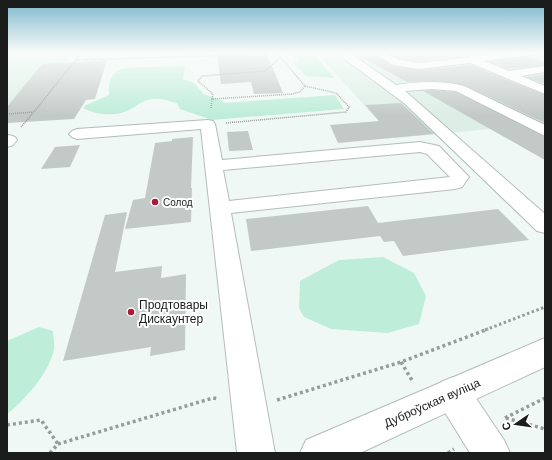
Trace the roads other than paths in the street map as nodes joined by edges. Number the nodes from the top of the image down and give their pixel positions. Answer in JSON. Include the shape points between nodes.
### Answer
{"nodes":[{"id":1,"x":372,"y":73,"type":"edge"},
{"id":2,"x":503,"y":73,"type":"edge"},
{"id":3,"x":517,"y":73,"type":"edge"},
{"id":4,"x":507,"y":75,"type":"junction"},
{"id":5,"x":394,"y":89,"type":"junction"},
{"id":6,"x":545,"y":90,"type":"edge"},
{"id":7,"x":545,"y":131,"type":"edge"},
{"id":8,"x":77,"y":134,"type":"dead end"},
{"id":9,"x":214,"y":166,"type":"junction"},
{"id":10,"x":220,"y":208,"type":"junction"},
{"id":11,"x":545,"y":226,"type":"edge"},
{"id":12,"x":545,"y":352,"type":"edge"},
{"id":13,"x":453,"y":394,"type":"junction"},
{"id":14,"x":492,"y":434,"type":"edge"},
{"id":15,"x":256,"y":453,"type":"edge"},
{"id":16,"x":319,"y":453,"type":"edge"}],
"edges":[{"from":1,"to":5,"type":"main road"},
{"from":2,"to":4,"type":"main road"},
{"from":3,"to":4,"type":"main road"},
{"from":4,"to":6,"type":"main road"},
{"from":5,"to":7,"type":"main road","via":[[430,85],[456,87]]},
{"from":5,"to":11,"type":"main road"},
{"from":8,"to":9,"type":"main road","via":[[208,124]]},
{"from":9,"to":10,"type":"main road"},
{"from":9,"to":10,"type":"main road","via":[[420,147],[433,150],[460,177],[455,183]]},
{"from":10,"to":15,"type":"main road"},
{"from":12,"to":13,"type":"main road","name":"Дуброўская вуліца"},
{"from":13,"to":14,"type":"main road"},
{"from":13,"to":16,"type":"main road","name":"Дуброўская вуліца"}]}
